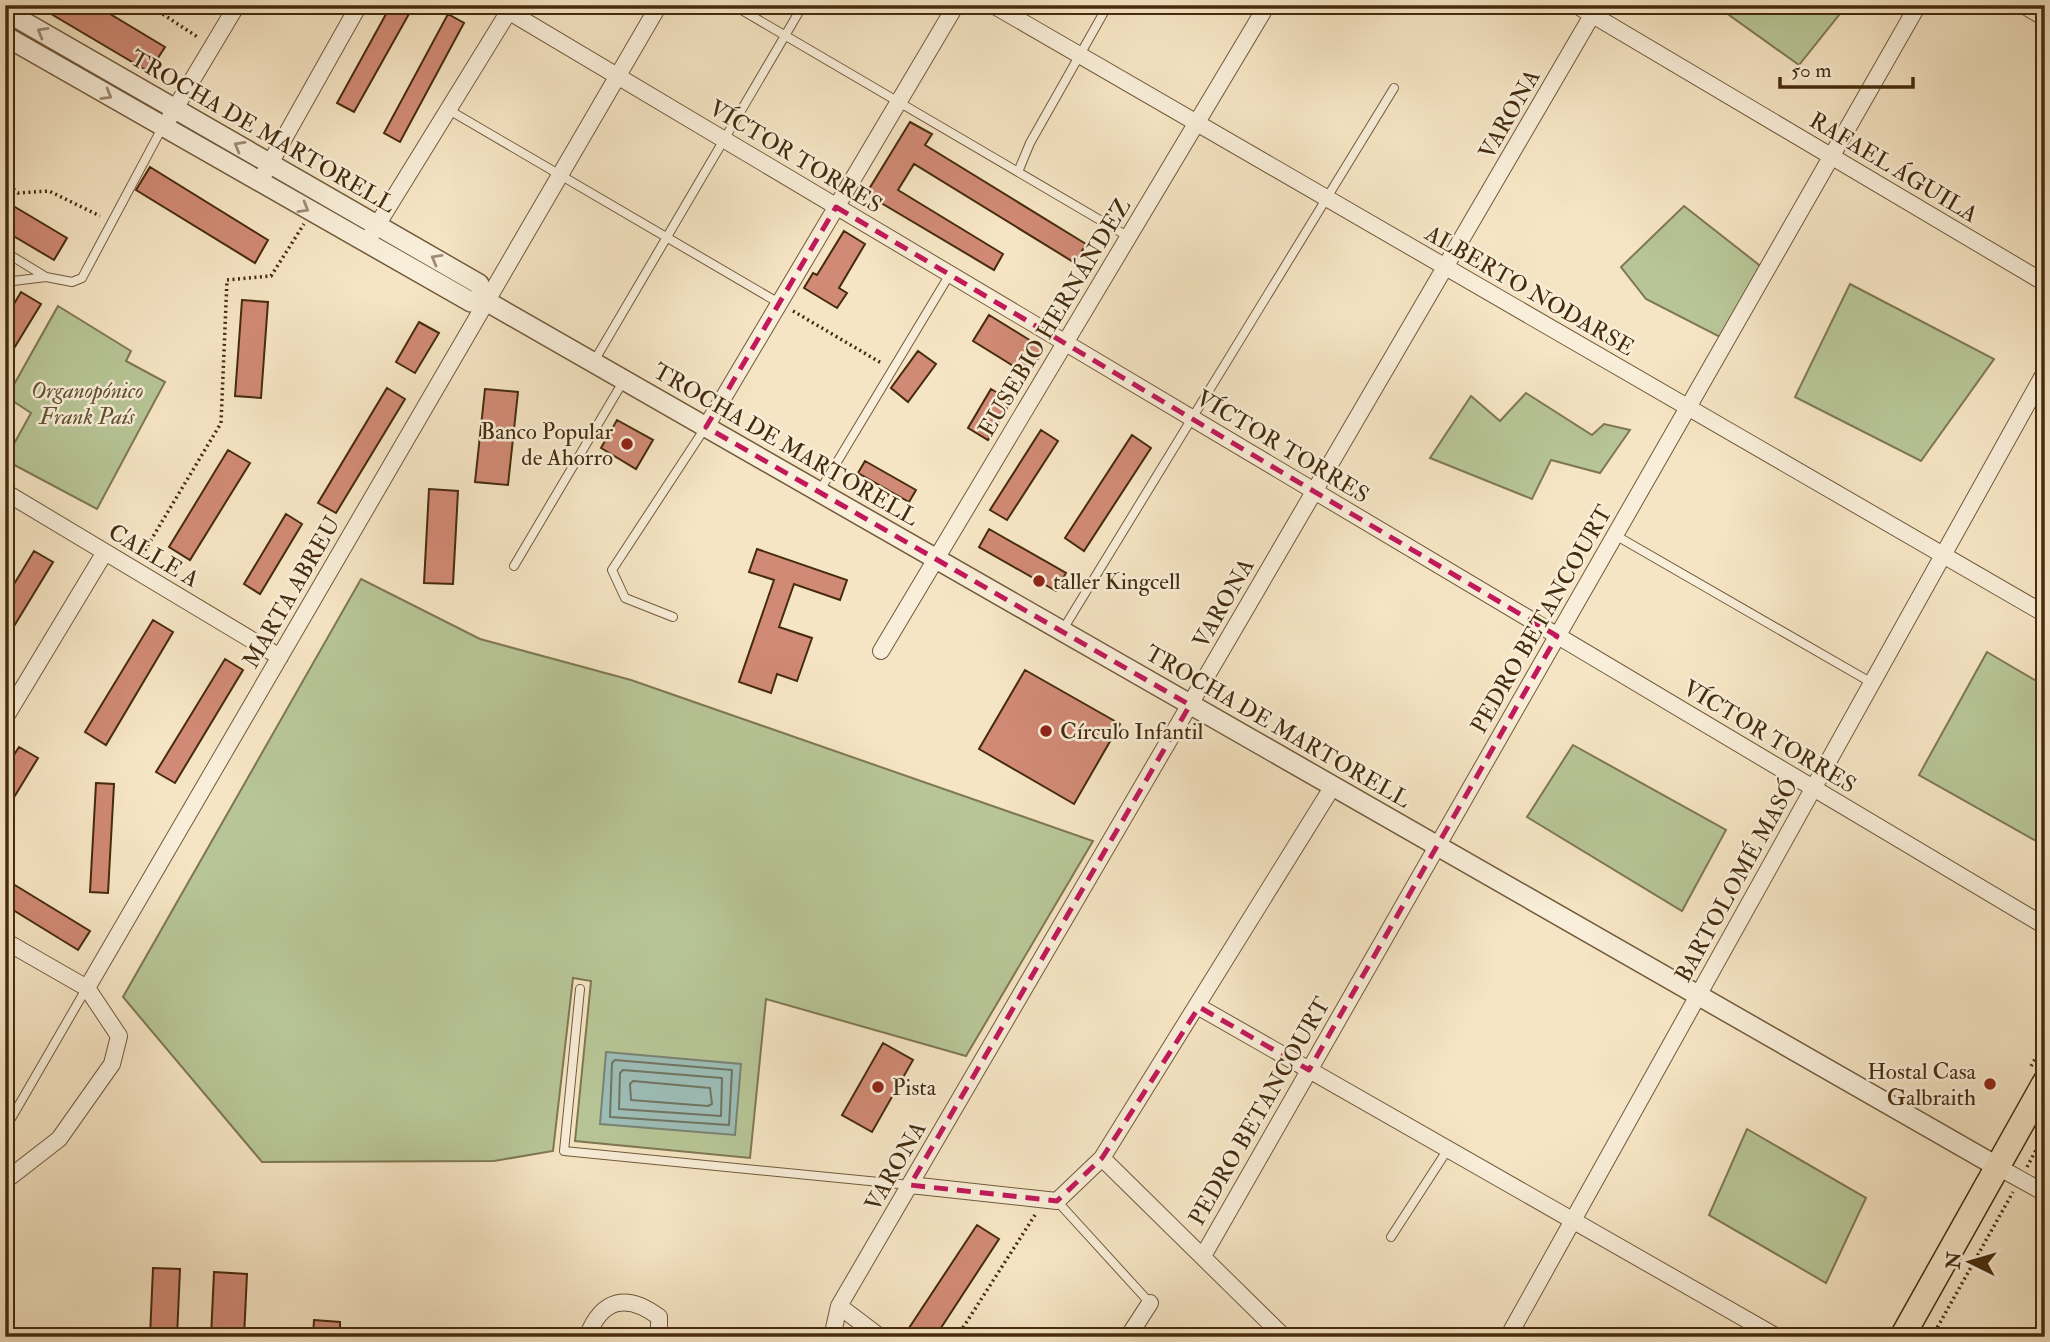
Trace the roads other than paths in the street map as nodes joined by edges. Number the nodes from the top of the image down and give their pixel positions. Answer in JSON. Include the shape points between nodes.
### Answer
{"nodes":[{"id":1,"x":237,"y":5,"type":"edge"},
{"id":2,"x":359,"y":5,"type":"edge"},
{"id":3,"x":659,"y":5,"type":"edge"},
{"id":4,"x":733,"y":5,"type":"edge"},
{"id":5,"x":803,"y":5,"type":"edge"},
{"id":6,"x":956,"y":5,"type":"edge"},
{"id":7,"x":993,"y":5,"type":"edge"},
{"id":8,"x":1108,"y":5,"type":"edge"},
{"id":9,"x":1267,"y":5,"type":"edge"},
{"id":10,"x":1576,"y":5,"type":"edge"},
{"id":11,"x":1918,"y":5,"type":"edge"},
{"id":12,"x":2023,"y":5,"type":"edge"},
{"id":13,"x":504,"y":8,"type":"edge"},
{"id":14,"x":5,"y":10,"type":"edge"},
{"id":15,"x":1596,"y":10,"type":"edge"},
{"id":16,"x":2045,"y":18,"type":"edge"},
{"id":17,"x":5,"y":36,"type":"edge"},
{"id":18,"x":785,"y":36,"type":"junction"},
{"id":19,"x":1079,"y":55,"type":"junction"},
{"id":20,"x":617,"y":76,"type":"junction"},
{"id":21,"x":1394,"y":88,"type":"dead end"},
{"id":22,"x":898,"y":102,"type":"junction"},
{"id":23,"x":176,"y":109,"type":"junction"},
{"id":24,"x":449,"y":110,"type":"junction"},
{"id":25,"x":1196,"y":123,"type":"junction"},
{"id":26,"x":162,"y":128,"type":"junction"},
{"id":27,"x":723,"y":139,"type":"junction"},
{"id":28,"x":1831,"y":157,"type":"junction"},
{"id":29,"x":270,"y":163,"type":"junction"},
{"id":30,"x":1018,"y":172,"type":"junction"},
{"id":31,"x":560,"y":176,"type":"junction"},
{"id":32,"x":260,"y":183,"type":"junction"},
{"id":33,"x":1328,"y":200,"type":"junction"},
{"id":34,"x":836,"y":207,"type":"junction"},
{"id":35,"x":377,"y":225,"type":"junction"},
{"id":36,"x":1129,"y":237,"type":"junction"},
{"id":37,"x":668,"y":238,"type":"junction"},
{"id":38,"x":366,"y":243,"type":"junction"},
{"id":39,"x":5,"y":252,"type":"edge"},
{"id":40,"x":1446,"y":267,"type":"junction"},
{"id":41,"x":950,"y":274,"type":"junction"},
{"id":42,"x":46,"y":277,"type":"junction"},
{"id":43,"x":5,"y":282,"type":"edge"},
{"id":44,"x":2045,"y":283,"type":"edge"},
{"id":45,"x":486,"y":301,"type":"junction"},
{"id":46,"x":779,"y":303,"type":"junction"},
{"id":47,"x":1065,"y":342,"type":"junction"},
{"id":48,"x":593,"y":363,"type":"junction"},
{"id":49,"x":2045,"y":372,"type":"edge"},
{"id":50,"x":624,"y":380,"type":"junction"},
{"id":51,"x":1688,"y":407,"type":"junction"},
{"id":52,"x":1193,"y":419,"type":"junction"},
{"id":53,"x":706,"y":427,"type":"junction"},
{"id":54,"x":1315,"y":491,"type":"junction"},
{"id":55,"x":5,"y":492,"type":"edge"},
{"id":56,"x":819,"y":492,"type":"junction"},
{"id":57,"x":1615,"y":535,"type":"junction"},
{"id":58,"x":105,"y":552,"type":"junction"},
{"id":59,"x":1943,"y":555,"type":"junction"},
{"id":60,"x":936,"y":559,"type":"junction"},
{"id":61,"x":514,"y":566,"type":"dead end"},
{"id":62,"x":2045,"y":614,"type":"edge"},
{"id":63,"x":673,"y":617,"type":"dead end"},
{"id":64,"x":1062,"y":631,"type":"junction"},
{"id":65,"x":1557,"y":636,"type":"junction"},
{"id":66,"x":881,"y":651,"type":"dead end"},
{"id":67,"x":280,"y":657,"type":"junction"},
{"id":68,"x":1872,"y":683,"type":"junction"},
{"id":69,"x":1190,"y":705,"type":"junction"},
{"id":70,"x":5,"y":718,"type":"edge"},
{"id":71,"x":1333,"y":786,"type":"junction"},
{"id":72,"x":1814,"y":789,"type":"junction"},
{"id":73,"x":1437,"y":846,"type":"junction"},
{"id":74,"x":2045,"y":926,"type":"edge"},
{"id":75,"x":5,"y":941,"type":"edge"},
{"id":76,"x":87,"y":988,"type":"junction"},
{"id":77,"x":580,"y":989,"type":"dead end"},
{"id":78,"x":1698,"y":995,"type":"junction"},
{"id":79,"x":1199,"y":1007,"type":"junction"},
{"id":80,"x":1309,"y":1070,"type":"junction"},
{"id":81,"x":2045,"y":1082,"type":"edge"},
{"id":82,"x":5,"y":1129,"type":"edge"},
{"id":83,"x":1448,"y":1149,"type":"junction"},
{"id":84,"x":1102,"y":1158,"type":"junction"},
{"id":85,"x":1998,"y":1167,"type":"junction"},
{"id":86,"x":5,"y":1181,"type":"edge"},
{"id":87,"x":910,"y":1185,"type":"junction"},
{"id":88,"x":2045,"y":1193,"type":"edge"},
{"id":89,"x":1050,"y":1201,"type":"junction"},
{"id":90,"x":1573,"y":1220,"type":"junction"},
{"id":91,"x":1391,"y":1237,"type":"dead end"},
{"id":92,"x":1203,"y":1256,"type":"junction"},
{"id":93,"x":1150,"y":1303,"type":"joint"},
{"id":94,"x":839,"y":1306,"type":"junction"},
{"id":95,"x":587,"y":1337,"type":"edge"},
{"id":96,"x":659,"y":1337,"type":"edge"},
{"id":97,"x":832,"y":1337,"type":"edge"},
{"id":98,"x":880,"y":1337,"type":"edge"},
{"id":99,"x":1128,"y":1337,"type":"edge"},
{"id":100,"x":1284,"y":1337,"type":"edge"},
{"id":101,"x":1508,"y":1337,"type":"edge"},
{"id":102,"x":1777,"y":1337,"type":"edge"},
{"id":103,"x":1902,"y":1337,"type":"edge"}],
"edges":[{"from":1,"to":23,"type":"street"},
{"from":2,"to":29,"type":"street"},
{"from":3,"to":20,"type":"street","name":"MARTA ABREU"},
{"from":4,"to":18,"type":"lane"},
{"from":5,"to":18,"type":"lane"},
{"from":6,"to":22,"type":"street"},
{"from":7,"to":19,"type":"street","name":"ALBERTO NODARSE"},
{"from":8,"to":19,"type":"lane"},
{"from":9,"to":25,"type":"street","name":"EUSEBIO HERNÁNDEZ"},
{"from":10,"to":15,"type":"street","name":"RAFAEL ÁGUILA"},
{"from":11,"to":28,"type":"street","name":"PEDRO BETANCOURT"},
{"from":12,"to":16,"type":"street"},
{"from":13,"to":20,"type":"street","name":"VÍCTOR TORRES"},
{"from":13,"to":24,"type":"street"},
{"from":23,"to":14,"type":"street","name":"TROCHA DE MARTORELL","one_way":true},
{"from":15,"to":28,"type":"street","name":"RAFAEL ÁGUILA"},
{"from":15,"to":40,"type":"street","name":"VARONA"},
{"from":17,"to":26,"type":"street","name":"TROCHA DE MARTORELL","one_way":true},
{"from":18,"to":22,"type":"lane"},
{"from":18,"to":27,"type":"lane"},
{"from":19,"to":25,"type":"street","name":"ALBERTO NODARSE"},
{"from":19,"to":30,"type":"lane"},
{"from":20,"to":27,"type":"street","name":"VÍCTOR TORRES"},
{"from":20,"to":31,"type":"street","name":"MARTA ABREU"},
{"from":21,"to":33,"type":"lane"},
{"from":22,"to":30,"type":"lane"},
{"from":22,"to":34,"type":"street"},
{"from":23,"to":26,"type":"street"},
{"from":29,"to":23,"type":"street","name":"TROCHA DE MARTORELL","one_way":true},
{"from":24,"to":31,"type":"lane"},
{"from":24,"to":35,"type":"street"},
{"from":25,"to":33,"type":"street","name":"ALBERTO NODARSE"},
{"from":25,"to":36,"type":"street","name":"EUSEBIO HERNÁNDEZ"},
{"from":26,"to":32,"type":"street","name":"TROCHA DE MARTORELL"},
{"from":26,"to":42,"type":"lane","via":[[82,278],[72,282]]},
{"from":27,"to":34,"type":"street","name":"VÍCTOR TORRES"},
{"from":27,"to":37,"type":"lane"},
{"from":28,"to":44,"type":"street","name":"RAFAEL ÁGUILA"},
{"from":28,"to":51,"type":"street","name":"PEDRO BETANCOURT"},
{"from":29,"to":32,"type":"street"},
{"from":29,"to":35,"type":"street","name":"TROCHA DE MARTORELL"},
{"from":30,"to":36,"type":"lane"},
{"from":31,"to":37,"type":"lane"},
{"from":31,"to":45,"type":"street","name":"MARTA ABREU"},
{"from":32,"to":38,"type":"street","name":"TROCHA DE MARTORELL","one_way":true},
{"from":33,"to":40,"type":"street","name":"ALBERTO NODARSE"},
{"from":33,"to":52,"type":"lane"},
{"from":34,"to":41,"type":"street","name":"VÍCTOR TORRES"},
{"from":34,"to":46,"type":"street"},
{"from":35,"to":38,"type":"street"},
{"from":45,"to":35,"type":"street","name":"TROCHA DE MARTORELL","one_way":true,"via":[[479,284]]},
{"from":36,"to":47,"type":"street","name":"EUSEBIO HERNÁNDEZ"},
{"from":37,"to":46,"type":"lane"},
{"from":37,"to":48,"type":"lane"},
{"from":38,"to":45,"type":"street","name":"TROCHA DE MARTORELL","via":[[471,302]]},
{"from":39,"to":42,"type":"lane"},
{"from":40,"to":51,"type":"street","name":"ALBERTO NODARSE"},
{"from":40,"to":54,"type":"street","name":"VARONA"},
{"from":41,"to":47,"type":"street","name":"VÍCTOR TORRES"},
{"from":41,"to":56,"type":"lane"},
{"from":42,"to":43,"type":"lane"},
{"from":45,"to":48,"type":"street","name":"TROCHA DE MARTORELL"},
{"from":45,"to":67,"type":"street","name":"MARTA ABREU"},
{"from":46,"to":53,"type":"street"},
{"from":47,"to":52,"type":"street","name":"VÍCTOR TORRES"},
{"from":47,"to":60,"type":"street","name":"EUSEBIO HERNÁNDEZ"},
{"from":48,"to":50,"type":"street","name":"TROCHA DE MARTORELL"},
{"from":49,"to":59,"type":"street","name":"BARTOLOMÉ MASÓ"},
{"from":50,"to":53,"type":"street","name":"TROCHA DE MARTORELL"},
{"from":50,"to":61,"type":"lane"},
{"from":51,"to":57,"type":"street","name":"PEDRO BETANCOURT"},
{"from":51,"to":59,"type":"street","name":"ALBERTO NODARSE"},
{"from":52,"to":54,"type":"street","name":"VÍCTOR TORRES"},
{"from":52,"to":64,"type":"lane"},
{"from":53,"to":56,"type":"street","name":"TROCHA DE MARTORELL"},
{"from":53,"to":63,"type":"lane","via":[[612,570],[625,598]]},
{"from":54,"to":65,"type":"street","name":"VÍCTOR TORRES"},
{"from":54,"to":69,"type":"street","name":"VARONA"},
{"from":55,"to":58,"type":"street","name":"CALLE A"},
{"from":56,"to":60,"type":"street","name":"TROCHA DE MARTORELL"},
{"from":57,"to":65,"type":"street","name":"PEDRO BETANCOURT"},
{"from":57,"to":68,"type":"lane"},
{"from":58,"to":67,"type":"street","name":"CALLE A"},
{"from":58,"to":70,"type":"street"},
{"from":59,"to":62,"type":"street","name":"ALBERTO NODARSE"},
{"from":59,"to":68,"type":"street","name":"BARTOLOMÉ MASÓ"},
{"from":60,"to":64,"type":"street","name":"TROCHA DE MARTORELL"},
{"from":60,"to":66,"type":"street","name":"EUSEBIO HERNÁNDEZ"},
{"from":64,"to":69,"type":"street","name":"TROCHA DE MARTORELL"},
{"from":65,"to":72,"type":"street","name":"VÍCTOR TORRES"},
{"from":65,"to":73,"type":"street","name":"PEDRO BETANCOURT"},
{"from":67,"to":76,"type":"street","name":"MARTA ABREU"},
{"from":68,"to":72,"type":"street","name":"BARTOLOMÉ MASÓ"},
{"from":69,"to":71,"type":"street","name":"TROCHA DE MARTORELL"},
{"from":69,"to":87,"type":"street","name":"VARONA"},
{"from":71,"to":73,"type":"street","name":"TROCHA DE MARTORELL"},
{"from":71,"to":79,"type":"street"},
{"from":72,"to":74,"type":"street","name":"VÍCTOR TORRES"},
{"from":72,"to":78,"type":"street","name":"BARTOLOMÉ MASÓ"},
{"from":73,"to":78,"type":"street","name":"TROCHA DE MARTORELL"},
{"from":73,"to":80,"type":"street","name":"PEDRO BETANCOURT"},
{"from":75,"to":76,"type":"street"},
{"from":76,"to":82,"type":"lane"},
{"from":76,"to":86,"type":"street","via":[[119,1036],[112,1063],[59,1139]]},
{"from":77,"to":87,"type":"lane","via":[[564,1152]]},
{"from":78,"to":85,"type":"street","name":"TROCHA DE MARTORELL"},
{"from":78,"to":90,"type":"street","name":"BARTOLOMÉ MASÓ"},
{"from":79,"to":80,"type":"street"},
{"from":79,"to":84,"type":"street"},
{"from":80,"to":83,"type":"street"},
{"from":80,"to":92,"type":"street","name":"PEDRO BETANCOURT"},
{"from":81,"to":85,"type":"main road"},
{"from":83,"to":90,"type":"street"},
{"from":83,"to":91,"type":"lane"},
{"from":84,"to":89,"type":"street"},
{"from":84,"to":92,"type":"street"},
{"from":85,"to":88,"type":"street","name":"TROCHA DE MARTORELL"},
{"from":85,"to":103,"type":"main road"},
{"from":87,"to":89,"type":"street"},
{"from":87,"to":94,"type":"street","name":"VARONA"},
{"from":89,"to":93,"type":"lane"},
{"from":90,"to":101,"type":"street","name":"BARTOLOMÉ MASÓ"},
{"from":90,"to":102,"type":"street"},
{"from":92,"to":100,"type":"street"},
{"from":93,"to":99,"type":"street"},
{"from":94,"to":97,"type":"street","name":"VARONA"},
{"from":94,"to":98,"type":"street"},
{"from":95,"to":96,"type":"street","via":[[594,1317],[605,1307],[625,1302],[641,1304],[659,1317]]}]}
